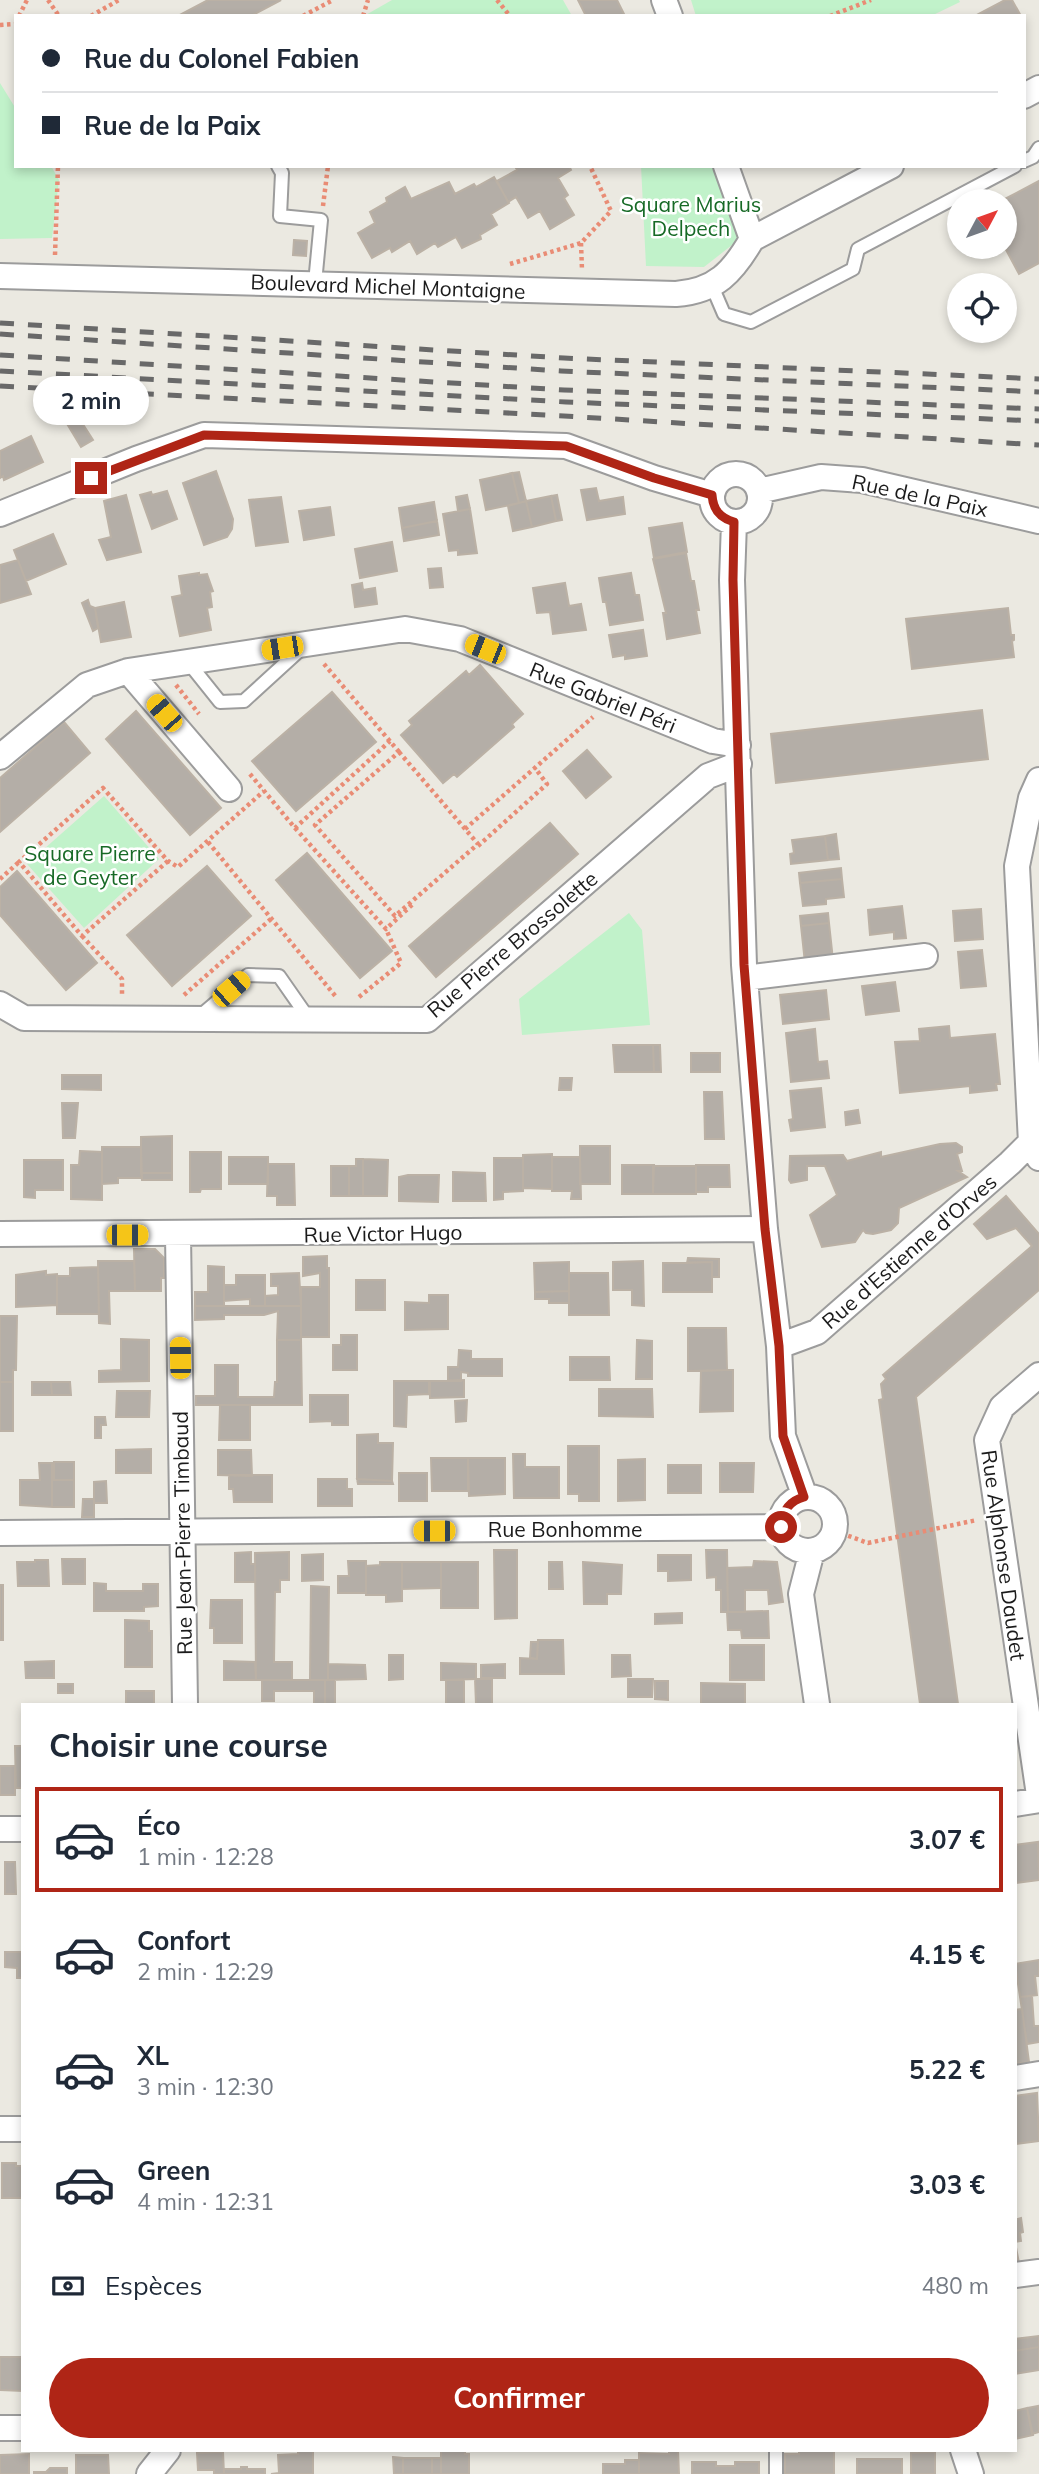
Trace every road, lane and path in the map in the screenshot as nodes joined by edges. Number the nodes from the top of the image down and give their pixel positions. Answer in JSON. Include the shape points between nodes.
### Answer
{"nodes":[{"id":1,"x":119,"y":0,"type":"edge"},
{"id":2,"x":333,"y":0,"type":"edge"},
{"id":3,"x":497,"y":0,"type":"edge"},
{"id":4,"x":871,"y":0,"type":"edge"},
{"id":5,"x":94,"y":14,"type":"edge"},
{"id":6,"x":307,"y":14,"type":"edge"},
{"id":7,"x":508,"y":14,"type":"edge"},
{"id":8,"x":836,"y":14,"type":"edge"},
{"id":9,"x":1039,"y":148,"type":"edge"},
{"id":10,"x":1026,"y":160,"type":"edge"},
{"id":11,"x":58,"y":168,"type":"edge"},
{"id":12,"x":279,"y":168,"type":"edge"},
{"id":13,"x":328,"y":168,"type":"edge"},
{"id":14,"x":591,"y":168,"type":"edge"},
{"id":15,"x":727,"y":168,"type":"edge"},
{"id":16,"x":887,"y":168,"type":"edge"},
{"id":17,"x":1011,"y":168,"type":"edge"},
{"id":18,"x":321,"y":220,"type":"junction"},
{"id":19,"x":752,"y":239,"type":"junction"},
{"id":20,"x":0,"y":276,"type":"edge"},
{"id":21,"x":54,"y":277,"type":"junction"},
{"id":22,"x":316,"y":283,"type":"junction"},
{"id":23,"x":712,"y":286,"type":"junction"},
{"id":24,"x":496,"y":289,"type":"junction"},
{"id":25,"x":759,"y":491,"type":"junction"},
{"id":26,"x":712,"y":495,"type":"junction"},
{"id":27,"x":0,"y":514,"type":"edge"},
{"id":28,"x":1039,"y":521,"type":"edge"},
{"id":29,"x":734,"y":522,"type":"junction"},
{"id":30,"x":306,"y":644,"type":"junction"},
{"id":31,"x":187,"y":662,"type":"junction"},
{"id":32,"x":159,"y":666,"type":"junction"},
{"id":33,"x":128,"y":671,"type":"junction"},
{"id":34,"x":612,"y":701,"type":"junction"},
{"id":35,"x":203,"y":718,"type":"dead end"},
{"id":36,"x":390,"y":741,"type":"junction"},
{"id":37,"x":738,"y":754,"type":"junction"},
{"id":38,"x":0,"y":757,"type":"edge"},
{"id":39,"x":534,"y":768,"type":"junction"},
{"id":40,"x":247,"y":770,"type":"dead end"},
{"id":41,"x":1039,"y":780,"type":"edge"},
{"id":42,"x":229,"y":789,"type":"dead end"},
{"id":43,"x":264,"y":791,"type":"junction"},
{"id":44,"x":295,"y":828,"type":"junction"},
{"id":45,"x":465,"y":829,"type":"junction"},
{"id":46,"x":208,"y":842,"type":"junction"},
{"id":47,"x":168,"y":861,"type":"junction"},
{"id":48,"x":19,"y":862,"type":"junction"},
{"id":49,"x":0,"y":879,"type":"edge"},
{"id":50,"x":271,"y":919,"type":"junction"},
{"id":51,"x":386,"y":929,"type":"junction"},
{"id":52,"x":82,"y":936,"type":"junction"},
{"id":53,"x":925,"y":956,"type":"dead end"},
{"id":54,"x":1030,"y":965,"type":"edge"},
{"id":55,"x":745,"y":978,"type":"junction"},
{"id":56,"x":181,"y":997,"type":"dead end"},
{"id":57,"x":355,"y":1000,"type":"dead end"},
{"id":58,"x":122,"y":1002,"type":"dead end"},
{"id":59,"x":0,"y":1004,"type":"edge"},
{"id":60,"x":345,"y":1007,"type":"dead end"},
{"id":61,"x":197,"y":1019,"type":"junction"},
{"id":62,"x":309,"y":1019,"type":"junction"},
{"id":63,"x":1036,"y":1145,"type":"edge"},
{"id":64,"x":765,"y":1229,"type":"junction"},
{"id":65,"x":0,"y":1234,"type":"edge"},
{"id":66,"x":178,"y":1235,"type":"junction"},
{"id":67,"x":779,"y":1346,"type":"junction"},
{"id":68,"x":1039,"y":1375,"type":"edge"},
{"id":69,"x":804,"y":1497,"type":"junction"},
{"id":70,"x":998,"y":1516,"type":"junction"},
{"id":71,"x":781,"y":1527,"type":"junction"},
{"id":72,"x":835,"y":1531,"type":"junction"},
{"id":73,"x":182,"y":1532,"type":"junction"},
{"id":74,"x":0,"y":1533,"type":"edge"},
{"id":75,"x":812,"y":1551,"type":"junction"},
{"id":76,"x":185,"y":1703,"type":"edge"},
{"id":77,"x":817,"y":1703,"type":"edge"},
{"id":78,"x":1039,"y":1798,"type":"edge"},
{"id":79,"x":1017,"y":1804,"type":"edge"},
{"id":80,"x":0,"y":1829,"type":"edge"},
{"id":81,"x":21,"y":1829,"type":"edge"},
{"id":82,"x":1039,"y":2074,"type":"edge"},
{"id":83,"x":1017,"y":2078,"type":"edge"},
{"id":84,"x":0,"y":2129,"type":"edge"},
{"id":85,"x":21,"y":2129,"type":"edge"},
{"id":86,"x":1039,"y":2272,"type":"edge"},
{"id":87,"x":1017,"y":2275,"type":"edge"},
{"id":88,"x":0,"y":2428,"type":"edge"},
{"id":89,"x":21,"y":2428,"type":"edge"},
{"id":90,"x":166,"y":2452,"type":"edge"},
{"id":91,"x":776,"y":2452,"type":"edge"},
{"id":92,"x":964,"y":2452,"type":"edge"},
{"id":93,"x":149,"y":2474,"type":"edge"},
{"id":94,"x":776,"y":2474,"type":"edge"},
{"id":95,"x":971,"y":2474,"type":"edge"}],
"edges":[{"from":1,"to":5,"type":"path"},
{"from":2,"to":6,"type":"path"},
{"from":3,"to":7,"type":"path"},
{"from":4,"to":8,"type":"path"},
{"from":9,"to":10,"type":"lane"},
{"from":11,"to":21,"type":"path"},
{"from":12,"to":18,"type":"lane","via":[[280,216]]},
{"from":13,"to":18,"type":"path"},
{"from":14,"to":24,"type":"path","via":[[611,211],[581,243],[497,268]]},
{"from":15,"to":19,"type":"street"},
{"from":16,"to":19,"type":"street"},
{"from":17,"to":23,"type":"lane","via":[[859,249],[853,269],[751,322],[724,314]]},
{"from":18,"to":22,"type":"lane"},
{"from":19,"to":23,"type":"street","name":"Boulevard Michel Montaigne","via":[[738,263]]},
{"from":20,"to":21,"type":"street","name":"Boulevard Michel Montaigne"},
{"from":21,"to":22,"type":"street","name":"Boulevard Michel Montaigne"},
{"from":22,"to":24,"type":"street","name":"Boulevard Michel Montaigne"},
{"from":23,"to":24,"type":"street","name":"Boulevard Michel Montaigne","via":[[676,294]]},
{"from":25,"to":26,"type":"street","via":[[749,478],[734,474],[719,481]]},
{"from":25,"to":28,"type":"street","name":"Rue de la Paix","via":[[821,477],[862,480]]},
{"from":25,"to":29,"type":"street","via":[[754,513]]},
{"from":26,"to":27,"type":"street","via":[[566,446],[204,435]]},
{"from":26,"to":29,"type":"street","via":[[720,516]]},
{"from":29,"to":37,"type":"street"},
{"from":30,"to":31,"type":"street","name":"Rue Gabriel Péri"},
{"from":30,"to":31,"type":"lane","via":[[244,701],[220,702]]},
{"from":30,"to":34,"type":"street","name":"Rue Gabriel Péri","via":[[405,629],[460,639]]},
{"from":30,"to":36,"type":"path"},
{"from":31,"to":32,"type":"street","name":"Rue Gabriel Péri"},
{"from":32,"to":33,"type":"street","name":"Rue Gabriel Péri"},
{"from":32,"to":35,"type":"path"},
{"from":33,"to":38,"type":"street","name":"Rue Gabriel Péri","via":[[87,685]]},
{"from":33,"to":42,"type":"street"},
{"from":34,"to":37,"type":"street","name":"Rue Gabriel Péri"},
{"from":34,"to":39,"type":"path"},
{"from":36,"to":44,"type":"path"},
{"from":36,"to":45,"type":"path"},
{"from":37,"to":55,"type":"street"},
{"from":37,"to":62,"type":"street","name":"Rue Pierre Brossolette","via":[[427,1020]]},
{"from":39,"to":45,"type":"path"},
{"from":39,"to":51,"type":"path","via":[[547,784]]},
{"from":40,"to":43,"type":"path"},
{"from":41,"to":54,"type":"street","via":[[1017,866]]},
{"from":43,"to":44,"type":"path"},
{"from":43,"to":46,"type":"path"},
{"from":44,"to":51,"type":"path"},
{"from":45,"to":45,"type":"path","via":[[398,752],[315,825],[395,916],[478,844]]},
{"from":46,"to":47,"type":"path","via":[[178,867]]},
{"from":46,"to":50,"type":"path"},
{"from":47,"to":48,"type":"path","via":[[103,788]]},
{"from":47,"to":52,"type":"path"},
{"from":48,"to":49,"type":"path"},
{"from":48,"to":52,"type":"path"},
{"from":50,"to":56,"type":"path"},
{"from":50,"to":60,"type":"path"},
{"from":51,"to":57,"type":"path","via":[[401,963]]},
{"from":52,"to":58,"type":"path","via":[[122,979]]},
{"from":53,"to":55,"type":"street"},
{"from":54,"to":63,"type":"street"},
{"from":55,"to":64,"type":"street"},
{"from":59,"to":61,"type":"street","name":"Rue Pierre Brossolette","via":[[24,1018]]},
{"from":61,"to":62,"type":"street","name":"Rue Pierre Brossolette"},
{"from":61,"to":62,"type":"lane","via":[[248,975],[279,976]]},
{"from":63,"to":67,"type":"street","name":"Rue d'Estienne d'Orves","via":[[817,1332]]},
{"from":64,"to":66,"type":"street","name":"Rue Victor Hugo"},
{"from":64,"to":67,"type":"street"},
{"from":65,"to":66,"type":"street","name":"Rue Victor Hugo"},
{"from":66,"to":73,"type":"street","name":"Rue Jean-Pierre Timbaud"},
{"from":67,"to":69,"type":"street","via":[[783,1436]]},
{"from":68,"to":70,"type":"street","name":"Rue Alphonse Daudet","via":[[1002,1407],[987,1440]]},
{"from":69,"to":71,"type":"street","via":[[789,1504]]},
{"from":69,"to":72,"type":"street","via":[[829,1506]]},
{"from":70,"to":72,"type":"path","via":[[868,1543]]},
{"from":70,"to":78,"type":"street","name":"Rue Alphonse Daudet"},
{"from":71,"to":73,"type":"street","name":"Rue Bonhomme"},
{"from":71,"to":75,"type":"street","via":[[789,1543]]},
{"from":72,"to":75,"type":"street","via":[[827,1544]]},
{"from":73,"to":74,"type":"street","name":"Rue Bonhomme"},
{"from":73,"to":76,"type":"street","name":"Rue Jean-Pierre Timbaud"},
{"from":75,"to":77,"type":"street","via":[[801,1594]]},
{"from":78,"to":79,"type":"street","name":"Rue Alphonse Daudet"},
{"from":80,"to":81,"type":"street"},
{"from":82,"to":83,"type":"street"},
{"from":84,"to":85,"type":"street"},
{"from":86,"to":87,"type":"street"},
{"from":88,"to":89,"type":"street"},
{"from":90,"to":93,"type":"street"},
{"from":91,"to":94,"type":"lane"},
{"from":92,"to":95,"type":"street"}]}
